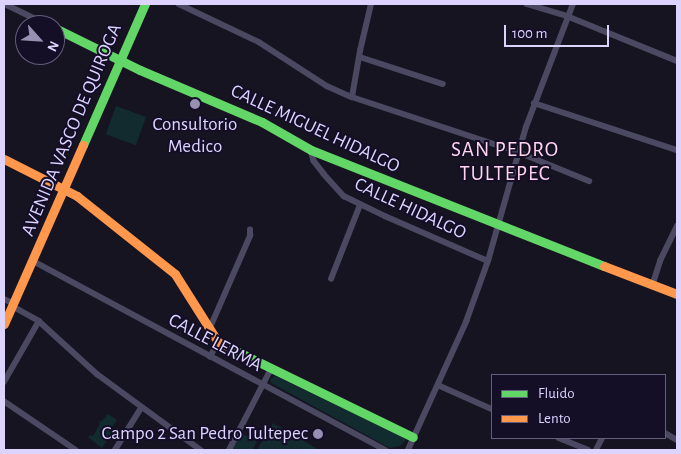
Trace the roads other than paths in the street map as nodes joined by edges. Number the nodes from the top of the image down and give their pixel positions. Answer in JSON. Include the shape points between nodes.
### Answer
{"nodes":[{"id":1,"x":5,"y":4,"type":"edge"},
{"id":2,"x":144,"y":4,"type":"edge"},
{"id":3,"x":180,"y":4,"type":"edge"},
{"id":4,"x":371,"y":4,"type":"edge"},
{"id":5,"x":527,"y":4,"type":"edge"},
{"id":6,"x":573,"y":4,"type":"edge"},
{"id":7,"x":28,"y":15,"type":"edge"},
{"id":8,"x":567,"y":16,"type":"junction"},
{"id":9,"x":65,"y":33,"type":"edge"},
{"id":10,"x":360,"y":57,"type":"junction"},
{"id":11,"x":119,"y":60,"type":"junction"},
{"id":12,"x":677,"y":61,"type":"edge"},
{"id":13,"x":443,"y":84,"type":"dead end"},
{"id":14,"x":352,"y":97,"type":"junction"},
{"id":15,"x":534,"y":103,"type":"junction"},
{"id":16,"x":311,"y":150,"type":"junction"},
{"id":17,"x":677,"y":150,"type":"edge"},
{"id":18,"x":518,"y":152,"type":"junction"},
{"id":19,"x":4,"y":159,"type":"edge"},
{"id":20,"x":589,"y":181,"type":"dead end"},
{"id":21,"x":63,"y":190,"type":"junction"},
{"id":22,"x":360,"y":205,"type":"junction"},
{"id":23,"x":497,"y":225,"type":"junction"},
{"id":24,"x":677,"y":226,"type":"edge"},
{"id":25,"x":250,"y":230,"type":"dead end"},
{"id":26,"x":32,"y":261,"type":"junction"},
{"id":27,"x":488,"y":261,"type":"junction"},
{"id":28,"x":330,"y":279,"type":"dead end"},
{"id":29,"x":653,"y":284,"type":"junction"},
{"id":30,"x":677,"y":294,"type":"edge"},
{"id":31,"x":4,"y":299,"type":"edge"},
{"id":32,"x":13,"y":304,"type":"junction"},
{"id":33,"x":39,"y":321,"type":"junction"},
{"id":34,"x":4,"y":324,"type":"edge"},
{"id":35,"x":209,"y":330,"type":"junction"},
{"id":36,"x":218,"y":342,"type":"junction"},
{"id":37,"x":210,"y":357,"type":"junction"},
{"id":38,"x":271,"y":369,"type":"junction"},
{"id":39,"x":4,"y":382,"type":"edge"},
{"id":40,"x":262,"y":385,"type":"junction"},
{"id":41,"x":438,"y":385,"type":"junction"},
{"id":42,"x":4,"y":401,"type":"edge"},
{"id":43,"x":141,"y":408,"type":"junction"},
{"id":44,"x":491,"y":408,"type":"edge"},
{"id":45,"x":413,"y":437,"type":"junction"},
{"id":46,"x":561,"y":439,"type":"edge"},
{"id":47,"x":76,"y":450,"type":"edge"},
{"id":48,"x":115,"y":450,"type":"edge"},
{"id":49,"x":201,"y":450,"type":"edge"},
{"id":50,"x":228,"y":450,"type":"edge"},
{"id":51,"x":385,"y":450,"type":"edge"},
{"id":52,"x":408,"y":450,"type":"edge"},
{"id":53,"x":588,"y":450,"type":"edge"}],
"edges":[{"from":1,"to":7,"type":"street"},
{"from":2,"to":11,"type":"street","name":"AVENIDA VASCO DE QUIROGA"},
{"from":3,"to":14,"type":"street","via":[[237,29],[327,86]]},
{"from":4,"to":10,"type":"street"},
{"from":5,"to":8,"type":"street"},
{"from":6,"to":8,"type":"street"},
{"from":8,"to":12,"type":"street"},
{"from":8,"to":15,"type":"street"},
{"from":9,"to":11,"type":"street","name":"CALLE MIGUEL HIDALGO"},
{"from":10,"to":13,"type":"street"},
{"from":10,"to":14,"type":"street"},
{"from":11,"to":16,"type":"street","name":"CALLE MIGUEL HIDALGO","via":[[262,122]]},
{"from":11,"to":21,"type":"street","name":"AVENIDA VASCO DE QUIROGA"},
{"from":14,"to":18,"type":"street"},
{"from":15,"to":17,"type":"street"},
{"from":15,"to":18,"type":"street"},
{"from":16,"to":22,"type":"street","name":"CALLE HIDALGO","via":[[314,161],[330,184]]},
{"from":16,"to":23,"type":"street","name":"CALLE MIGUEL HIDALGO"},
{"from":18,"to":20,"type":"street"},
{"from":18,"to":23,"type":"street"},
{"from":19,"to":21,"type":"street"},
{"from":21,"to":26,"type":"street","name":"AVENIDA VASCO DE QUIROGA"},
{"from":21,"to":35,"type":"street","via":[[89,205],[175,274]]},
{"from":22,"to":27,"type":"street","name":"CALLE HIDALGO"},
{"from":22,"to":28,"type":"street"},
{"from":23,"to":27,"type":"street"},
{"from":23,"to":29,"type":"street","name":"CALLE MIGUEL HIDALGO"},
{"from":24,"to":29,"type":"street"},
{"from":25,"to":35,"type":"street"},
{"from":26,"to":32,"type":"street","name":"AVENIDA VASCO DE QUIROGA"},
{"from":26,"to":37,"type":"street","name":"CALLE LERMA"},
{"from":27,"to":41,"type":"street"},
{"from":29,"to":30,"type":"street","name":"CALLE MIGUEL HIDALGO"},
{"from":31,"to":32,"type":"street"},
{"from":32,"to":33,"type":"street"},
{"from":32,"to":34,"type":"street","name":"AVENIDA VASCO DE QUIROGA"},
{"from":33,"to":39,"type":"street"},
{"from":33,"to":43,"type":"street","via":[[97,374]]},
{"from":35,"to":36,"type":"street"},
{"from":36,"to":37,"type":"street"},
{"from":36,"to":38,"type":"street"},
{"from":37,"to":40,"type":"street","name":"CALLE LERMA"},
{"from":38,"to":40,"type":"street"},
{"from":38,"to":45,"type":"street"},
{"from":40,"to":50,"type":"street"},
{"from":40,"to":51,"type":"street","name":"CALLE LERMA"},
{"from":41,"to":44,"type":"street"},
{"from":41,"to":45,"type":"street"},
{"from":42,"to":47,"type":"street"},
{"from":43,"to":48,"type":"street"},
{"from":43,"to":49,"type":"street"},
{"from":45,"to":52,"type":"street"},
{"from":46,"to":53,"type":"street"}]}
